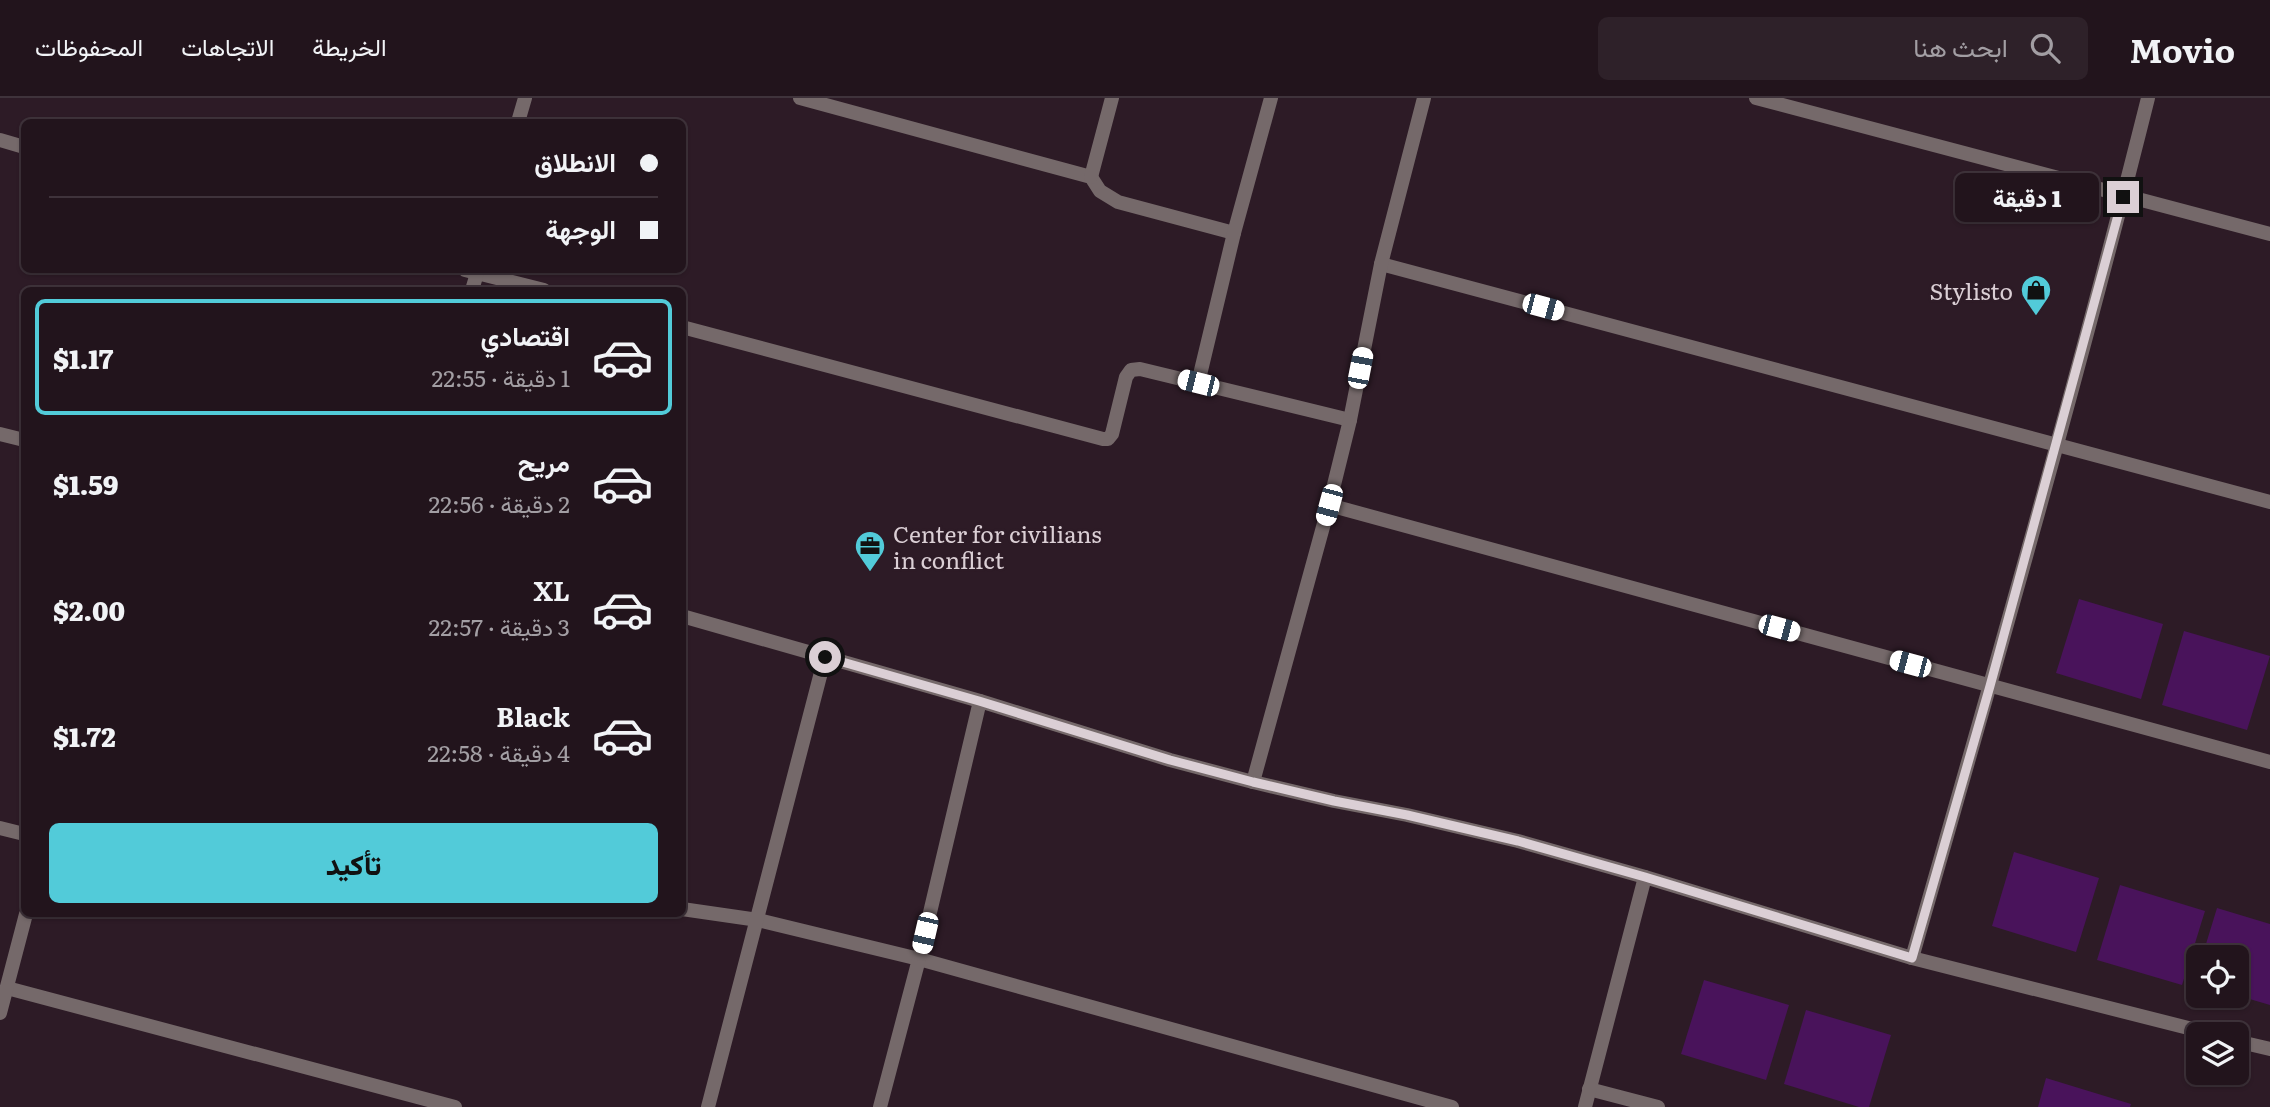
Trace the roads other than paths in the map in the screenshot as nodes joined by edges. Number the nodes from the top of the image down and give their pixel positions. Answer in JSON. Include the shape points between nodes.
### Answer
{"nodes":[{"id":1,"x":525,"y":98,"type":"edge"},
{"id":2,"x":800,"y":98,"type":"edge"},
{"id":3,"x":1112,"y":98,"type":"edge"},
{"id":4,"x":1271,"y":98,"type":"edge"},
{"id":5,"x":1424,"y":98,"type":"edge"},
{"id":6,"x":1756,"y":98,"type":"edge"},
{"id":7,"x":2148,"y":98,"type":"edge"},
{"id":8,"x":519,"y":119,"type":"edge"},
{"id":9,"x":0,"y":140,"type":"edge"},
{"id":10,"x":21,"y":146,"type":"edge"},
{"id":11,"x":1091,"y":177,"type":"junction"},
{"id":12,"x":2123,"y":197,"type":"junction"},
{"id":13,"x":1234,"y":233,"type":"junction"},
{"id":14,"x":2270,"y":234,"type":"edge"},
{"id":15,"x":1381,"y":264,"type":"junction"},
{"id":16,"x":481,"y":273,"type":"edge"},
{"id":17,"x":533,"y":287,"type":"edge"},
{"id":18,"x":686,"y":328,"type":"edge"},
{"id":19,"x":1198,"y":383,"type":"junction"},
{"id":20,"x":1350,"y":420,"type":"junction"},
{"id":21,"x":0,"y":434,"type":"edge"},
{"id":22,"x":21,"y":439,"type":"edge"},
{"id":23,"x":2056,"y":445,"type":"junction"},
{"id":24,"x":2270,"y":502,"type":"edge"},
{"id":25,"x":1329,"y":505,"type":"junction"},
{"id":26,"x":686,"y":617,"type":"edge"},
{"id":27,"x":825,"y":657,"type":"junction"},
{"id":28,"x":1990,"y":686,"type":"junction"},
{"id":29,"x":979,"y":701,"type":"junction"},
{"id":30,"x":2270,"y":762,"type":"edge"},
{"id":31,"x":1253,"y":782,"type":"junction"},
{"id":32,"x":0,"y":828,"type":"edge"},
{"id":33,"x":21,"y":833,"type":"edge"},
{"id":34,"x":1645,"y":877,"type":"junction"},
{"id":35,"x":686,"y":910,"type":"edge"},
{"id":36,"x":25,"y":917,"type":"edge"},
{"id":37,"x":758,"y":920,"type":"junction"},
{"id":38,"x":1912,"y":958,"type":"junction"},
{"id":39,"x":919,"y":959,"type":"junction"},
{"id":40,"x":6,"y":988,"type":"junction"},
{"id":41,"x":0,"y":1013,"type":"edge"},
{"id":42,"x":2186,"y":1027,"type":"edge"},
{"id":43,"x":2249,"y":1044,"type":"edge"},
{"id":44,"x":2270,"y":1049,"type":"edge"},
{"id":45,"x":1589,"y":1089,"type":"junction"},
{"id":46,"x":454,"y":1107,"type":"edge"},
{"id":47,"x":708,"y":1107,"type":"edge"},
{"id":48,"x":880,"y":1107,"type":"edge"},
{"id":49,"x":1452,"y":1107,"type":"edge"},
{"id":50,"x":1585,"y":1107,"type":"edge"},
{"id":51,"x":1658,"y":1107,"type":"edge"}],
"edges":[{"from":1,"to":8,"type":"street"},
{"from":2,"to":11,"type":"street"},
{"from":3,"to":11,"type":"street"},
{"from":4,"to":13,"type":"street"},
{"from":5,"to":15,"type":"street"},
{"from":6,"to":12,"type":"street"},
{"from":7,"to":12,"type":"street"},
{"from":9,"to":10,"type":"street"},
{"from":11,"to":13,"type":"street","via":[[1100,191],[1118,202]]},
{"from":12,"to":14,"type":"street"},
{"from":12,"to":23,"type":"street"},
{"from":13,"to":19,"type":"street"},
{"from":15,"to":20,"type":"street"},
{"from":15,"to":23,"type":"street"},
{"from":16,"to":17,"type":"street"},
{"from":18,"to":19,"type":"street","via":[[1103,439],[1112,434],[1131,370]]},
{"from":19,"to":20,"type":"street"},
{"from":20,"to":25,"type":"street"},
{"from":21,"to":22,"type":"street"},
{"from":23,"to":24,"type":"street"},
{"from":23,"to":28,"type":"street"},
{"from":25,"to":28,"type":"street"},
{"from":25,"to":31,"type":"street"},
{"from":26,"to":27,"type":"street"},
{"from":27,"to":29,"type":"street"},
{"from":27,"to":37,"type":"street"},
{"from":28,"to":30,"type":"street"},
{"from":28,"to":38,"type":"street"},
{"from":29,"to":31,"type":"street"},
{"from":29,"to":39,"type":"street"},
{"from":31,"to":34,"type":"street","via":[[1506,838]]},
{"from":32,"to":33,"type":"street"},
{"from":34,"to":38,"type":"street"},
{"from":34,"to":45,"type":"street"},
{"from":35,"to":37,"type":"street"},
{"from":36,"to":40,"type":"street"},
{"from":37,"to":39,"type":"street"},
{"from":37,"to":47,"type":"street"},
{"from":38,"to":42,"type":"street"},
{"from":39,"to":48,"type":"street"},
{"from":39,"to":49,"type":"street"},
{"from":40,"to":41,"type":"street"},
{"from":40,"to":46,"type":"street"},
{"from":43,"to":44,"type":"street"},
{"from":45,"to":50,"type":"street"},
{"from":45,"to":51,"type":"street"}]}
